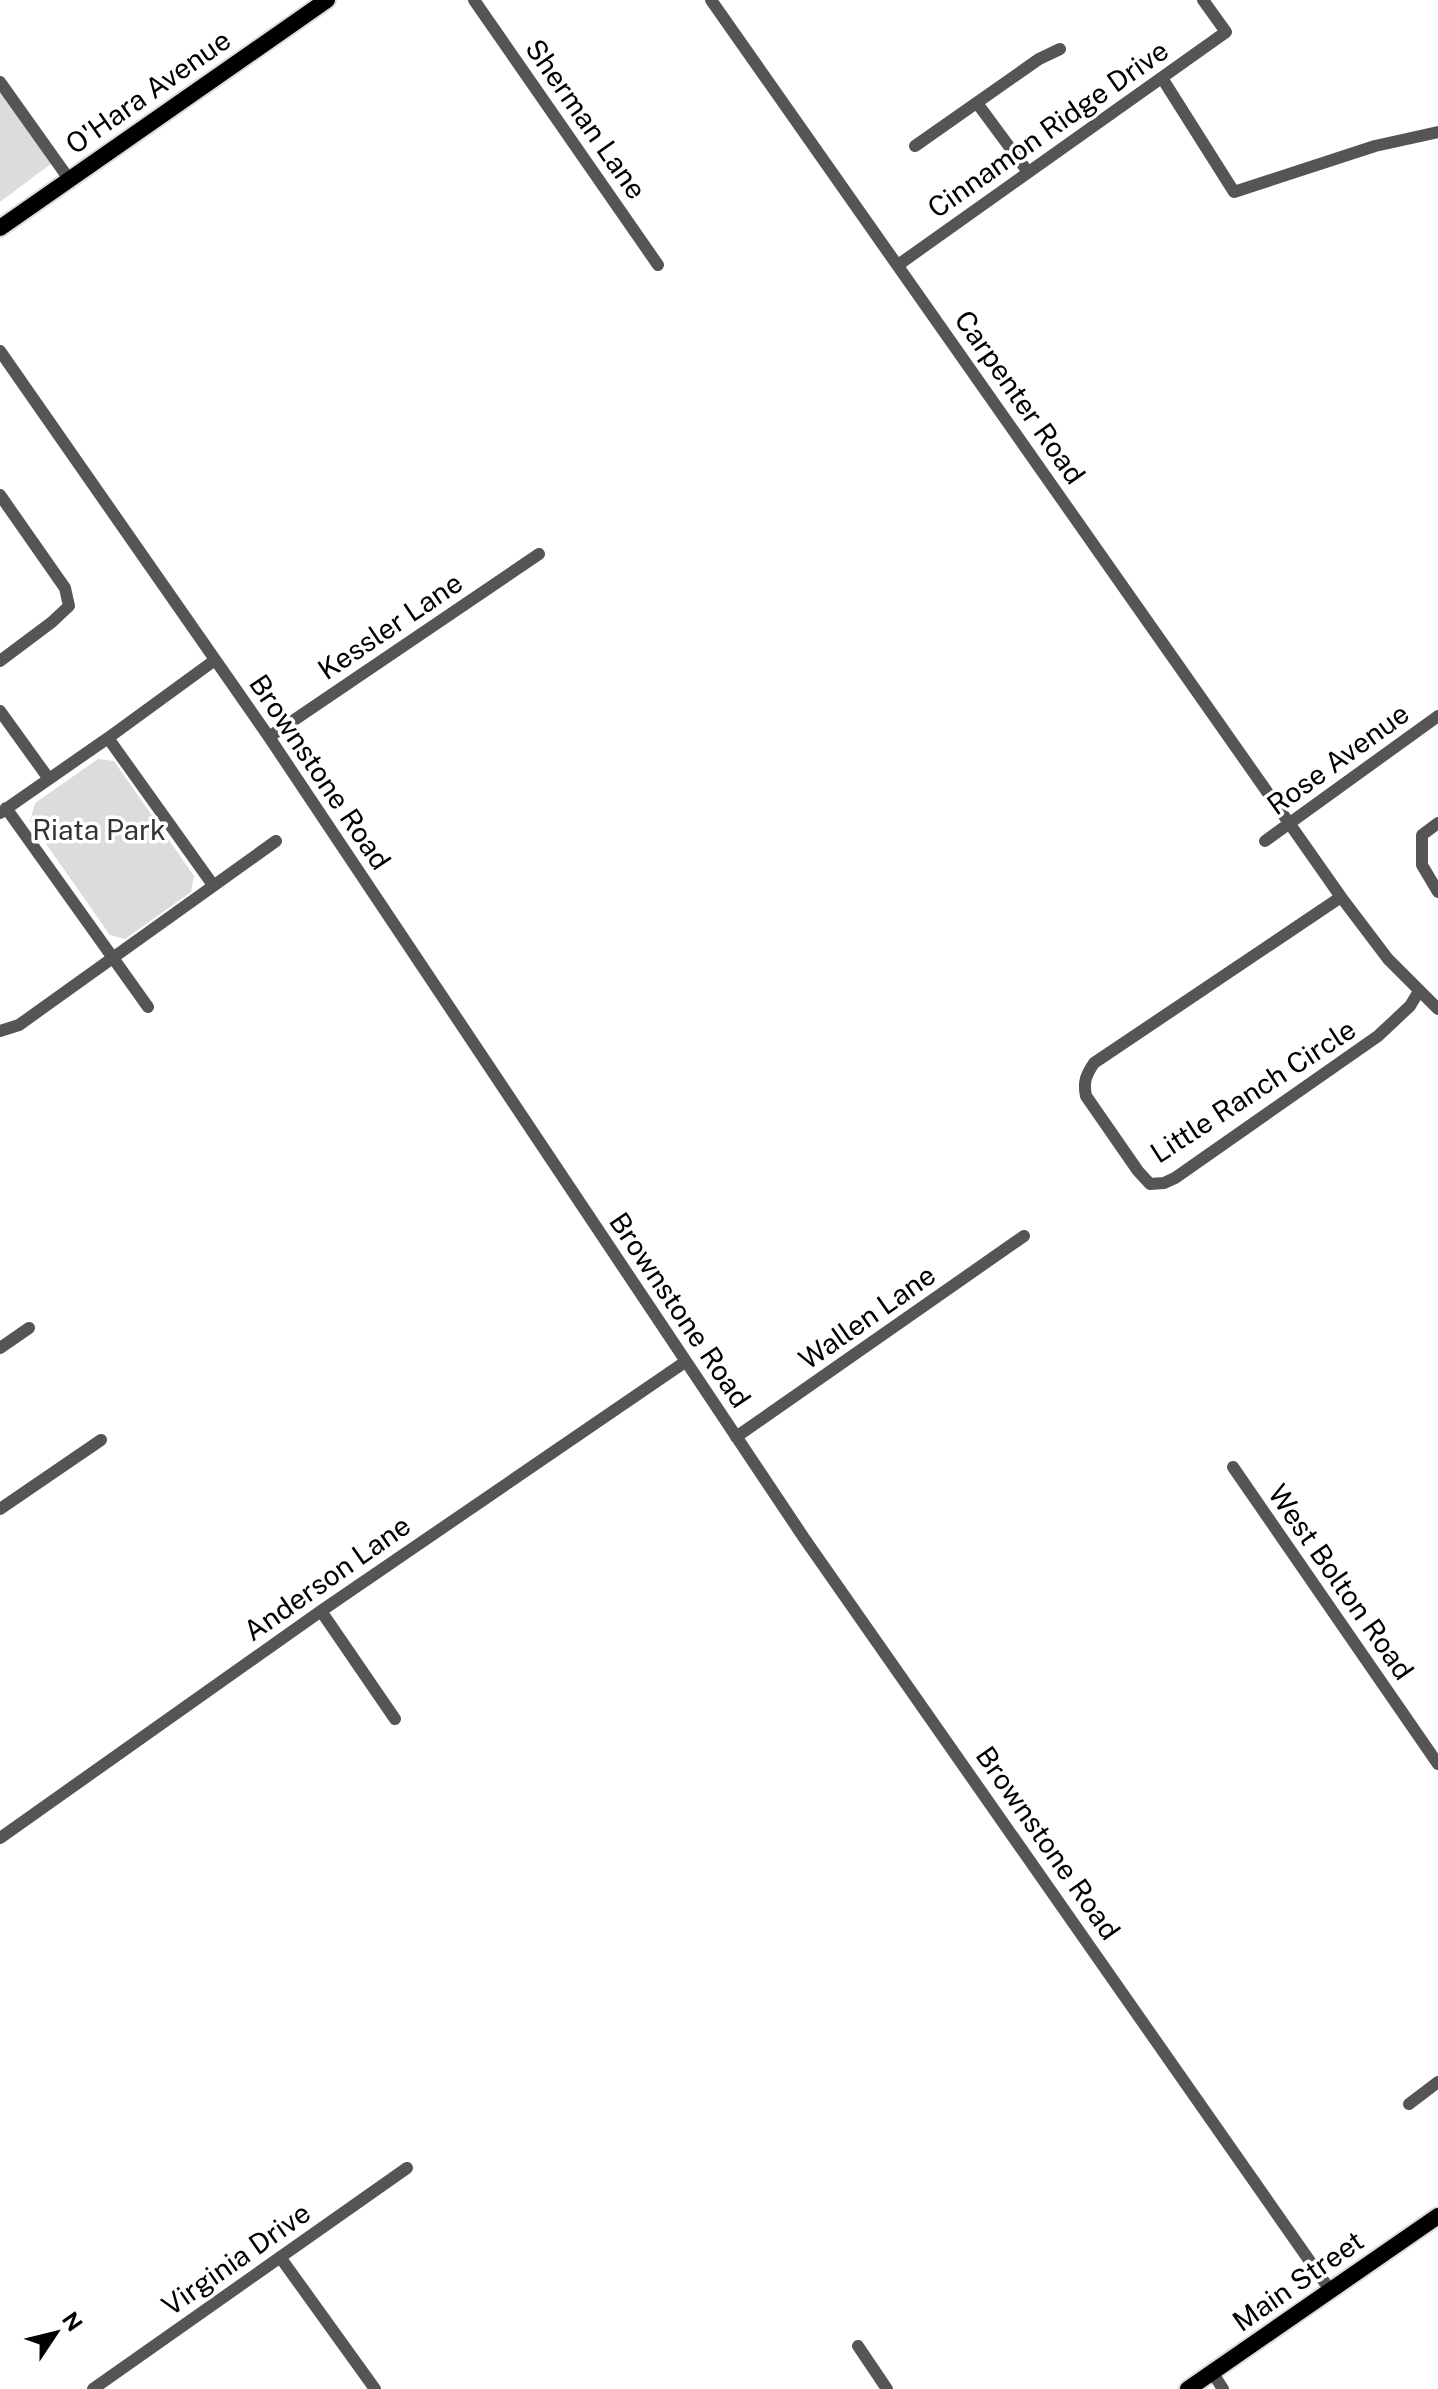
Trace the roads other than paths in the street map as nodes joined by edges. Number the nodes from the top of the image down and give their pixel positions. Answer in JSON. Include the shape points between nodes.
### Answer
{"nodes":[{"id":1,"x":327,"y":0,"type":"edge"},
{"id":2,"x":474,"y":0,"type":"edge"},
{"id":3,"x":711,"y":0,"type":"edge"},
{"id":4,"x":1203,"y":0,"type":"edge"},
{"id":5,"x":1060,"y":49,"type":"dead end"},
{"id":6,"x":1162,"y":78,"type":"junction"},
{"id":7,"x":0,"y":82,"type":"edge"},
{"id":8,"x":977,"y":103,"type":"junction"},
{"id":9,"x":1438,"y":132,"type":"edge"},
{"id":10,"x":915,"y":146,"type":"dead end"},
{"id":11,"x":1028,"y":172,"type":"junction"},
{"id":12,"x":69,"y":179,"type":"junction"},
{"id":13,"x":0,"y":228,"type":"edge"},
{"id":14,"x":658,"y":265,"type":"dead end"},
{"id":15,"x":898,"y":265,"type":"junction"},
{"id":16,"x":0,"y":351,"type":"edge"},
{"id":17,"x":0,"y":495,"type":"edge"},
{"id":18,"x":539,"y":554,"type":"dead end"},
{"id":19,"x":215,"y":660,"type":"junction"},
{"id":20,"x":0,"y":661,"type":"edge"},
{"id":21,"x":0,"y":711,"type":"edge"},
{"id":22,"x":1438,"y":716,"type":"edge"},
{"id":23,"x":269,"y":737,"type":"junction"},
{"id":24,"x":108,"y":738,"type":"junction"},
{"id":25,"x":49,"y":779,"type":"junction"},
{"id":26,"x":3,"y":810,"type":"edge"},
{"id":27,"x":1289,"y":823,"type":"junction"},
{"id":28,"x":1438,"y":823,"type":"edge"},
{"id":29,"x":276,"y":841,"type":"dead end"},
{"id":30,"x":1265,"y":841,"type":"dead end"},
{"id":31,"x":213,"y":885,"type":"junction"},
{"id":32,"x":1438,"y":892,"type":"edge"},
{"id":33,"x":1341,"y":897,"type":"junction"},
{"id":34,"x":112,"y":957,"type":"junction"},
{"id":35,"x":1419,"y":991,"type":"junction"},
{"id":36,"x":148,"y":1007,"type":"dead end"},
{"id":37,"x":1438,"y":1009,"type":"edge"},
{"id":38,"x":0,"y":1031,"type":"edge"},
{"id":39,"x":1024,"y":1236,"type":"dead end"},
{"id":40,"x":29,"y":1328,"type":"dead end"},
{"id":41,"x":0,"y":1348,"type":"edge"},
{"id":42,"x":685,"y":1362,"type":"junction"},
{"id":43,"x":736,"y":1437,"type":"junction"},
{"id":44,"x":101,"y":1440,"type":"dead end"},
{"id":45,"x":1233,"y":1467,"type":"dead end"},
{"id":46,"x":0,"y":1509,"type":"edge"},
{"id":47,"x":321,"y":1611,"type":"junction"},
{"id":48,"x":395,"y":1719,"type":"dead end"},
{"id":49,"x":1438,"y":1764,"type":"edge"},
{"id":50,"x":0,"y":1838,"type":"edge"},
{"id":51,"x":1438,"y":2082,"type":"edge"},
{"id":52,"x":1409,"y":2104,"type":"dead end"},
{"id":53,"x":407,"y":2168,"type":"dead end"},
{"id":54,"x":1438,"y":2216,"type":"edge"},
{"id":55,"x":280,"y":2257,"type":"junction"},
{"id":56,"x":1330,"y":2290,"type":"junction"},
{"id":57,"x":858,"y":2346,"type":"dead end"},
{"id":58,"x":1212,"y":2372,"type":"junction"},
{"id":59,"x":93,"y":2389,"type":"edge"},
{"id":60,"x":375,"y":2389,"type":"edge"},
{"id":61,"x":887,"y":2389,"type":"edge"},
{"id":62,"x":1188,"y":2389,"type":"edge"},
{"id":63,"x":1223,"y":2389,"type":"edge"}],
"edges":[{"from":1,"to":12,"type":"main road","name":"O'Hara Avenue"},
{"from":2,"to":14,"type":"street","name":"Sherman Lane"},
{"from":3,"to":15,"type":"street","name":"Carpenter Road"},
{"from":4,"to":6,"type":"street","name":"Cinnamon Ridge Drive","via":[[1226,32]]},
{"from":5,"to":8,"type":"street"},
{"from":6,"to":9,"type":"street","via":[[1234,192],[1375,146]]},
{"from":6,"to":11,"type":"street","name":"Cinnamon Ridge Drive"},
{"from":7,"to":12,"type":"street"},
{"from":8,"to":10,"type":"street"},
{"from":8,"to":11,"type":"street"},
{"from":11,"to":15,"type":"street","name":"Cinnamon Ridge Drive"},
{"from":12,"to":13,"type":"main road","name":"O'Hara Avenue"},
{"from":15,"to":27,"type":"street","name":"Carpenter Road"},
{"from":16,"to":19,"type":"street","name":"Brownstone Road"},
{"from":17,"to":20,"type":"street","via":[[65,588],[69,606]]},
{"from":18,"to":23,"type":"street","name":"Kessler Lane"},
{"from":19,"to":23,"type":"street","name":"Brownstone Road"},
{"from":19,"to":24,"type":"street"},
{"from":21,"to":25,"type":"street"},
{"from":22,"to":27,"type":"street","name":"Rose Avenue"},
{"from":23,"to":42,"type":"street","name":"Brownstone Road"},
{"from":24,"to":25,"type":"street"},
{"from":24,"to":31,"type":"street"},
{"from":25,"to":26,"type":"street"},
{"from":26,"to":34,"type":"street"},
{"from":27,"to":30,"type":"street","name":"Rose Avenue"},
{"from":27,"to":33,"type":"street","name":"Carpenter Road"},
{"from":28,"to":32,"type":"street","via":[[1422,835],[1422,865]]},
{"from":29,"to":31,"type":"street"},
{"from":31,"to":34,"type":"street"},
{"from":33,"to":35,"type":"street","name":"Carpenter Road"},
{"from":33,"to":35,"type":"street","name":"Little Ranch Circle","via":[[1094,1063],[1083,1085],[1086,1096],[1138,1171],[1150,1184],[1175,1178],[1378,1036]]},
{"from":34,"to":36,"type":"street"},
{"from":34,"to":38,"type":"street","via":[[19,1025]]},
{"from":35,"to":37,"type":"street","name":"Carpenter Road"},
{"from":39,"to":43,"type":"street","name":"Wallen Lane"},
{"from":40,"to":41,"type":"street"},
{"from":42,"to":43,"type":"street","name":"Brownstone Road"},
{"from":42,"to":47,"type":"street","name":"Anderson Lane"},
{"from":43,"to":56,"type":"street","name":"Brownstone Road"},
{"from":44,"to":46,"type":"street"},
{"from":45,"to":49,"type":"street","name":"West Bolton Road"},
{"from":47,"to":48,"type":"street"},
{"from":47,"to":50,"type":"street","name":"Anderson Lane"},
{"from":51,"to":52,"type":"street"},
{"from":53,"to":55,"type":"street","name":"Virginia Drive"},
{"from":54,"to":56,"type":"main road","name":"Main Street"},
{"from":55,"to":59,"type":"street","name":"Virginia Drive"},
{"from":55,"to":60,"type":"street"},
{"from":56,"to":58,"type":"main road","name":"Main Street"},
{"from":57,"to":61,"type":"street"},
{"from":58,"to":62,"type":"main road","name":"Main Street"},
{"from":58,"to":63,"type":"street"}]}
